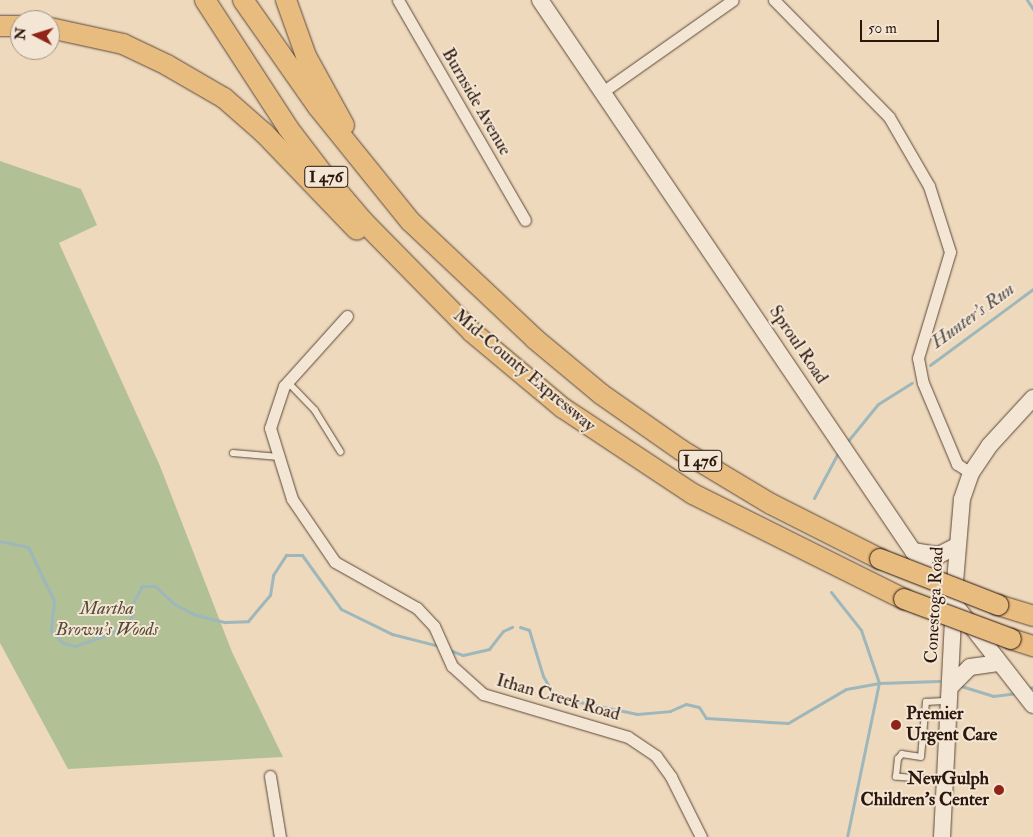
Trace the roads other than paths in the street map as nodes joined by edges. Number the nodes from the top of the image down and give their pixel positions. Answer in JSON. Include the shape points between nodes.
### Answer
{"nodes":[{"id":1,"x":205,"y":0,"type":"edge"},
{"id":2,"x":243,"y":0,"type":"edge"},
{"id":3,"x":286,"y":0,"type":"edge"},
{"id":4,"x":398,"y":0,"type":"edge"},
{"id":5,"x":540,"y":0,"type":"edge"},
{"id":6,"x":733,"y":0,"type":"edge"},
{"id":7,"x":774,"y":0,"type":"edge"},
{"id":8,"x":60,"y":30,"type":"edge"},
{"id":9,"x":601,"y":93,"type":"junction"},
{"id":10,"x":526,"y":220,"type":"dead end"},
{"id":11,"x":410,"y":222,"type":"junction"},
{"id":12,"x":347,"y":316,"type":"dead end"},
{"id":13,"x":472,"y":332,"type":"junction"},
{"id":14,"x":288,"y":382,"type":"junction"},
{"id":15,"x":1033,"y":398,"type":"edge"},
{"id":16,"x":341,"y":452,"type":"dead end"},
{"id":17,"x":232,"y":453,"type":"dead end"},
{"id":18,"x":279,"y":457,"type":"junction"},
{"id":19,"x":971,"y":473,"type":"junction"},
{"id":20,"x":957,"y":546,"type":"junction"},
{"id":21,"x":913,"y":551,"type":"junction"},
{"id":22,"x":955,"y":607,"type":"junction"},
{"id":23,"x":1033,"y":616,"type":"edge"},
{"id":24,"x":1033,"y":646,"type":"edge"},
{"id":25,"x":998,"y":663,"type":"junction"},
{"id":26,"x":951,"y":693,"type":"junction"},
{"id":27,"x":1029,"y":701,"type":"edge"},
{"id":28,"x":270,"y":776,"type":"dead end"},
{"id":29,"x":946,"y":781,"type":"junction"},
{"id":30,"x":280,"y":837,"type":"edge"},
{"id":31,"x":701,"y":837,"type":"edge"},
{"id":32,"x":942,"y":837,"type":"edge"}],
"edges":[{"from":1,"to":13,"type":"highway","name":"Mid-County Expressway","number":"I 476","via":[[283,120],[323,174],[363,221]]},
{"from":2,"to":11,"type":"highway","name":"Mid-County Expressway","number":"I 476","via":[[318,107]]},
{"from":3,"to":11,"type":"highway","via":[[299,40],[318,78],[346,128]]},
{"from":4,"to":10,"type":"street","name":"Burnside Avenue"},
{"from":5,"to":9,"type":"main road","name":"Sproul Road"},
{"from":6,"to":9,"type":"street"},
{"from":7,"to":19,"type":"street","via":[[889,117],[929,186],[950,252],[918,358],[923,383],[957,464]]},
{"from":8,"to":13,"type":"highway","via":[[123,44],[167,64],[224,98],[264,133],[342,217]]},
{"from":9,"to":21,"type":"main road","name":"Sproul Road"},
{"from":11,"to":23,"type":"highway","name":"Mid-County Expressway","number":"I 476","bridge":true,"via":[[535,339],[602,394],[681,450],[771,504],[880,559]]},
{"from":12,"to":14,"type":"street","name":"Ithan Creek Road"},
{"from":13,"to":24,"type":"highway","name":"Mid-County Expressway","number":"I 476","bridge":true,"via":[[583,423],[693,494],[904,599]]},
{"from":14,"to":16,"type":"lane","via":[[315,410]]},
{"from":14,"to":18,"type":"street","name":"Ithan Creek Road","via":[[270,428]]},
{"from":15,"to":19,"type":"main road","name":"Conestoga Road","via":[[1002,428]]},
{"from":17,"to":18,"type":"lane"},
{"from":18,"to":31,"type":"street","name":"Ithan Creek Road","via":[[292,498],[335,562],[417,608],[434,626],[452,666],[483,694],[628,736],[656,756]]},
{"from":19,"to":20,"type":"main road","name":"Conestoga Road","via":[[962,499]]},
{"from":20,"to":21,"type":"main road","via":[[938,555]]},
{"from":20,"to":22,"type":"main road","name":"Conestoga Road"},
{"from":21,"to":22,"type":"main road","name":"Sproul Road"},
{"from":22,"to":25,"type":"main road","name":"Sproul Road"},
{"from":22,"to":26,"type":"main road","name":"Conestoga Road"},
{"from":25,"to":26,"type":"main road","via":[[970,667]]},
{"from":25,"to":27,"type":"main road","name":"Sproul Road"},
{"from":26,"to":29,"type":"main road","name":"Conestoga Road"},
{"from":26,"to":29,"type":"lane","via":[[926,702],[921,757],[902,754],[898,759],[896,777]]},
{"from":28,"to":30,"type":"street"},
{"from":29,"to":32,"type":"main road","name":"Conestoga Road"}]}
